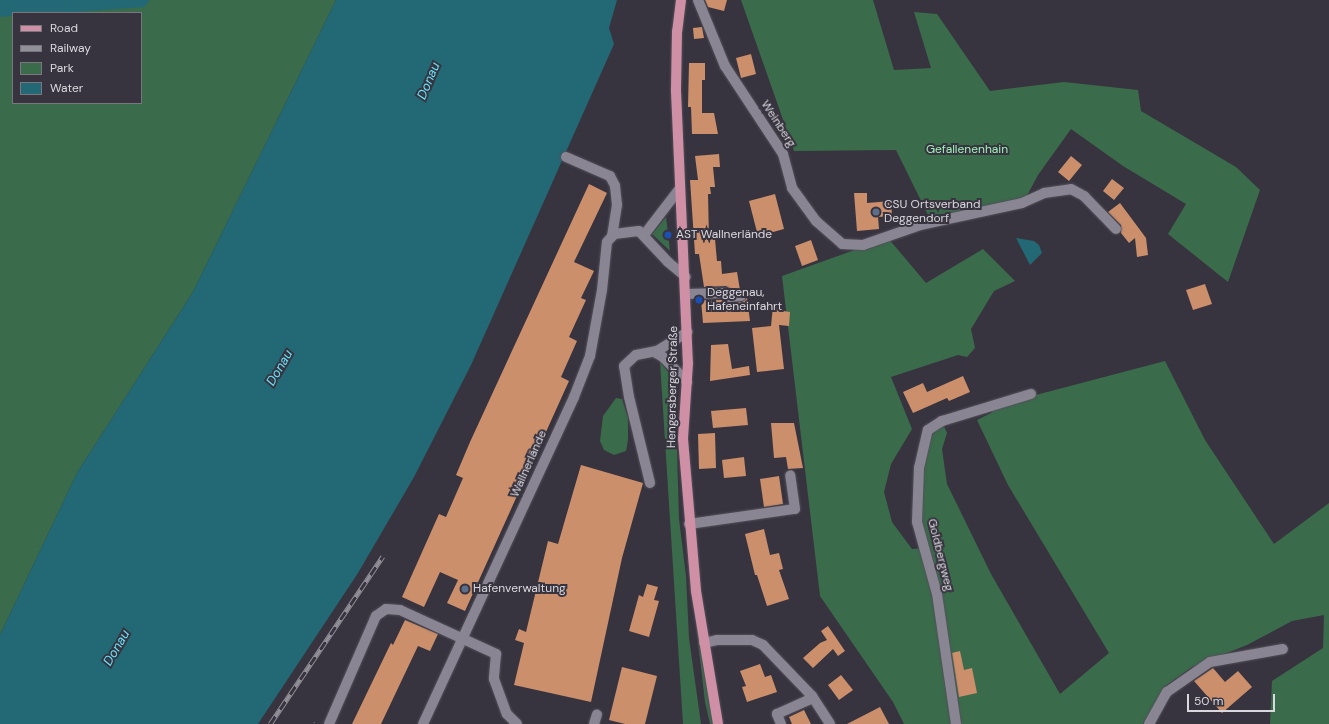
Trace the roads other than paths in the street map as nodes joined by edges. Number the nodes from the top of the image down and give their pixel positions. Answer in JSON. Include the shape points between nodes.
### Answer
{"nodes":[{"id":1,"x":681,"y":0,"type":"edge"},
{"id":2,"x":698,"y":0,"type":"edge"},
{"id":3,"x":566,"y":157,"type":"dead end"},
{"id":4,"x":680,"y":188,"type":"junction"},
{"id":5,"x":1116,"y":229,"type":"dead end"},
{"id":6,"x":644,"y":234,"type":"junction"},
{"id":7,"x":612,"y":237,"type":"junction"},
{"id":8,"x":686,"y":277,"type":"junction"},
{"id":9,"x":686,"y":294,"type":"junction"},
{"id":10,"x":741,"y":296,"type":"dead end"},
{"id":11,"x":687,"y":332,"type":"junction"},
{"id":12,"x":654,"y":352,"type":"junction"},
{"id":13,"x":687,"y":382,"type":"junction"},
{"id":14,"x":1031,"y":394,"type":"dead end"},
{"id":15,"x":790,"y":475,"type":"dead end"},
{"id":16,"x":650,"y":484,"type":"dead end"},
{"id":17,"x":689,"y":524,"type":"junction"},
{"id":18,"x":462,"y":640,"type":"junction"},
{"id":19,"x":704,"y":643,"type":"junction"},
{"id":20,"x":1283,"y":649,"type":"dead end"},
{"id":21,"x":813,"y":698,"type":"junction"},
{"id":22,"x":329,"y":724,"type":"edge"},
{"id":23,"x":423,"y":724,"type":"edge"},
{"id":24,"x":517,"y":724,"type":"edge"},
{"id":25,"x":718,"y":724,"type":"edge"},
{"id":26,"x":781,"y":724,"type":"edge"},
{"id":27,"x":830,"y":724,"type":"edge"},
{"id":28,"x":956,"y":724,"type":"edge"},
{"id":29,"x":1149,"y":724,"type":"edge"}],
"edges":[{"from":1,"to":4,"type":"main road","name":"Hengersberger Straße","via":[[677,31],[676,90]]},
{"from":2,"to":5,"type":"street","name":"Weinberg","via":[[725,66],[783,154],[792,188],[816,221],[842,244],[863,245],[920,225],[1022,203],[1044,193],[1071,189],[1084,196]]},
{"from":3,"to":7,"type":"street","name":"Wallnerlände","via":[[610,176],[615,186],[617,205]]},
{"from":4,"to":6,"type":"street"},
{"from":4,"to":8,"type":"main road","name":"Hengersberger Straße"},
{"from":6,"to":7,"type":"street","via":[[638,231],[623,231]]},
{"from":6,"to":8,"type":"street","via":[[668,262]]},
{"from":7,"to":18,"type":"street","name":"Wallnerlände","via":[[605,251],[602,290],[590,356],[567,412]]},
{"from":8,"to":9,"type":"main road","name":"Hengersberger Straße"},
{"from":9,"to":10,"type":"street","via":[[726,293],[728,297]]},
{"from":9,"to":11,"type":"main road","name":"Hengersberger Straße"},
{"from":11,"to":12,"type":"street"},
{"from":11,"to":13,"type":"main road","name":"Hengersberger Straße"},
{"from":12,"to":13,"type":"street","via":[[663,357]]},
{"from":12,"to":16,"type":"street","via":[[636,355],[624,366]]},
{"from":13,"to":17,"type":"main road","name":"Hengersberger Straße","via":[[683,439]]},
{"from":14,"to":28,"type":"street","name":"Goldbergweg","via":[[942,421],[928,430],[919,468],[917,522],[936,594]]},
{"from":15,"to":17,"type":"street","via":[[795,509]]},
{"from":17,"to":19,"type":"main road","name":"Hengersberger Straße"},
{"from":18,"to":22,"type":"street","via":[[400,610],[386,609],[376,616]]},
{"from":18,"to":23,"type":"street","name":"Wallnerlände"},
{"from":18,"to":24,"type":"street","via":[[496,654],[494,679],[507,714]]},
{"from":19,"to":21,"type":"street","via":[[717,640],[752,640],[763,645]]},
{"from":19,"to":25,"type":"main road","name":"Hengersberger Straße"},
{"from":20,"to":29,"type":"street","via":[[1210,662],[1167,692]]},
{"from":21,"to":26,"type":"street","via":[[777,714]]},
{"from":21,"to":27,"type":"street"}]}
